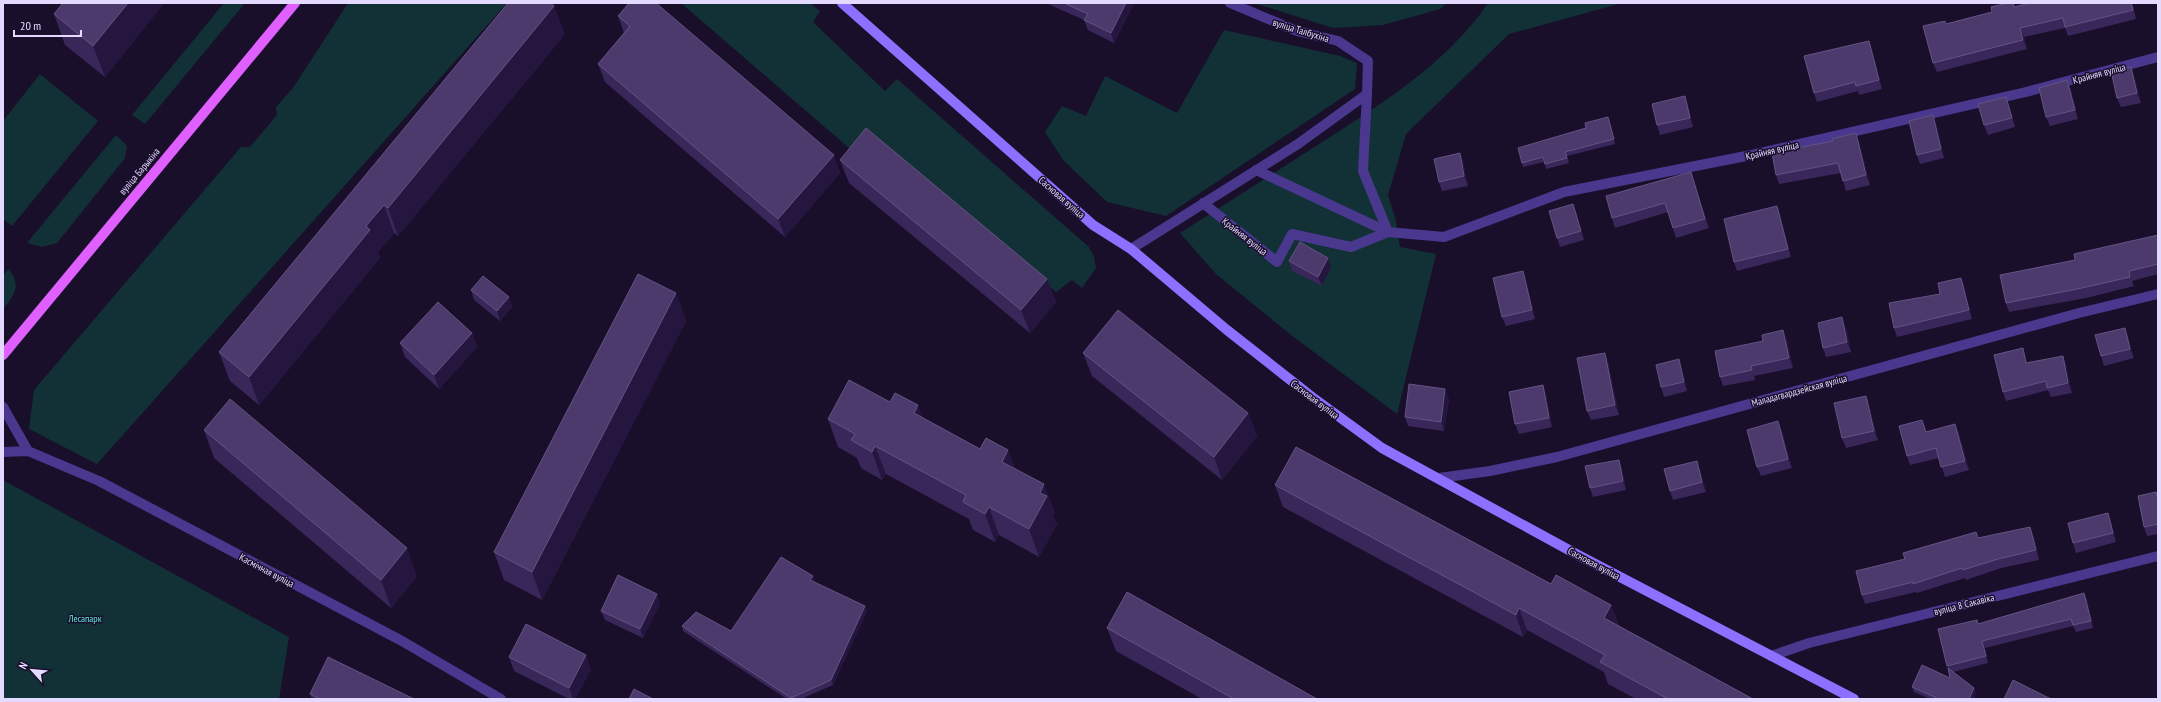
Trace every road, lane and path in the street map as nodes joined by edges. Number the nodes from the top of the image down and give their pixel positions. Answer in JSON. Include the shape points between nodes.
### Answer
{"nodes":[{"id":1,"x":294,"y":3,"type":"edge"},
{"id":2,"x":842,"y":3,"type":"edge"},
{"id":3,"x":1230,"y":3,"type":"edge"},
{"id":4,"x":2158,"y":57,"type":"edge"},
{"id":5,"x":1367,"y":94,"type":"junction"},
{"id":6,"x":1256,"y":170,"type":"junction"},
{"id":7,"x":1203,"y":203,"type":"junction"},
{"id":8,"x":1388,"y":232,"type":"junction"},
{"id":9,"x":1131,"y":249,"type":"junction"},
{"id":10,"x":2158,"y":294,"type":"edge"},
{"id":11,"x":3,"y":355,"type":"edge"},
{"id":12,"x":3,"y":407,"type":"edge"},
{"id":13,"x":28,"y":451,"type":"junction"},
{"id":14,"x":3,"y":452,"type":"edge"},
{"id":15,"x":1439,"y":478,"type":"junction"},
{"id":16,"x":2158,"y":556,"type":"edge"},
{"id":17,"x":1771,"y":656,"type":"junction"},
{"id":18,"x":501,"y":699,"type":"edge"},
{"id":19,"x":1854,"y":699,"type":"edge"}],
"edges":[{"from":1,"to":11,"type":"main road","name":"вуліца Барыкіна"},
{"from":2,"to":9,"type":"main road","name":"Сасновая вуліца","via":[[1093,225]]},
{"from":3,"to":5,"type":"street","name":"вуліца Талбухіна","via":[[1297,30],[1338,41],[1368,61]]},
{"from":4,"to":8,"type":"street","name":"Крайняя вуліца","via":[[2026,92],[1758,153],[1564,192],[1444,237]]},
{"from":5,"to":6,"type":"street","via":[[1298,144]]},
{"from":5,"to":8,"type":"street","via":[[1363,171]]},
{"from":6,"to":7,"type":"street"},
{"from":6,"to":8,"type":"street","name":"Крайняя вуліца"},
{"from":7,"to":8,"type":"street","name":"Крайняя вуліца","via":[[1277,262],[1292,234],[1351,247]]},
{"from":7,"to":9,"type":"street"},
{"from":9,"to":15,"type":"main road","name":"Сасновая вуліца","via":[[1312,397],[1382,448]]},
{"from":10,"to":15,"type":"street","name":"Маладагвардзейская вуліца","via":[[2079,313],[1557,457],[1490,471]]},
{"from":12,"to":13,"type":"street"},
{"from":13,"to":14,"type":"street","name":"Касмічная вуліца"},
{"from":13,"to":18,"type":"street","name":"Касмічная вуліца","via":[[99,481],[402,641]]},
{"from":15,"to":17,"type":"main road","name":"Сасновая вуліца","via":[[1578,555]]},
{"from":16,"to":17,"type":"street","name":"вуліца 8 Сакавіка","via":[[1816,641]]},
{"from":17,"to":19,"type":"main road","name":"Сасновая вуліца"}]}
